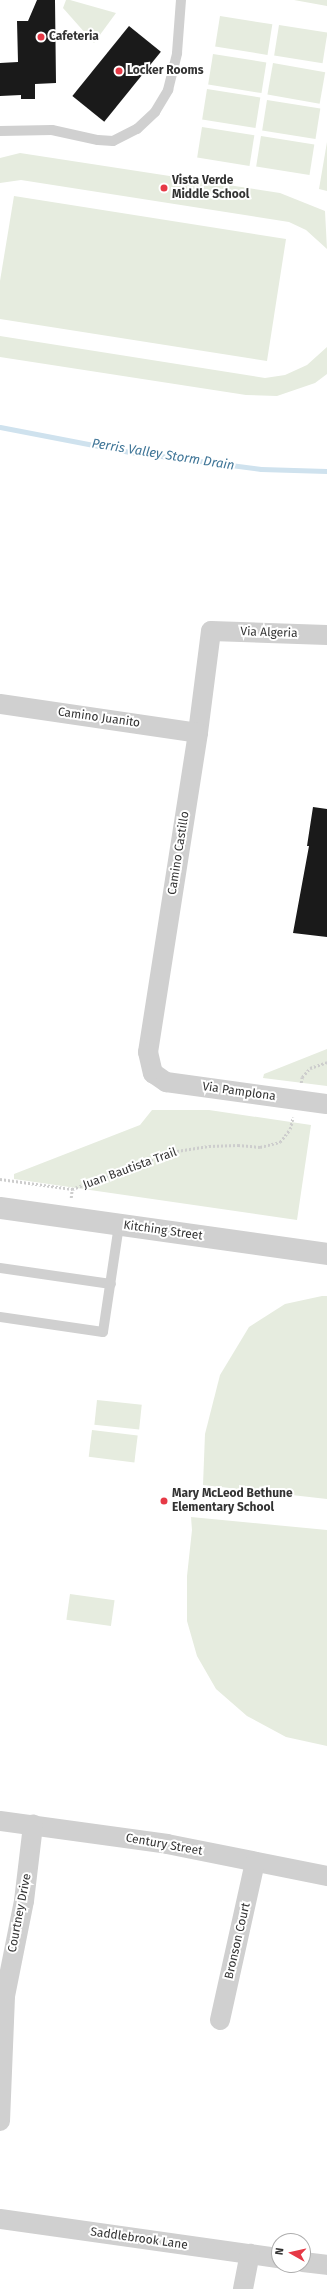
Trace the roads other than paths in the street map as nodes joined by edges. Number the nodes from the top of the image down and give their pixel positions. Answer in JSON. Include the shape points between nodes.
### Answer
{"nodes":[{"id":1,"x":181,"y":0,"type":"edge"},
{"id":2,"x":0,"y":131,"type":"edge"},
{"id":3,"x":211,"y":631,"type":"joint"},
{"id":4,"x":327,"y":635,"type":"edge"},
{"id":5,"x":0,"y":704,"type":"edge"},
{"id":6,"x":198,"y":733,"type":"junction"},
{"id":7,"x":153,"y":1073,"type":"joint"},
{"id":8,"x":327,"y":1104,"type":"edge"},
{"id":9,"x":0,"y":1208,"type":"edge"},
{"id":10,"x":119,"y":1225,"type":"junction"},
{"id":11,"x":327,"y":1254,"type":"edge"},
{"id":12,"x":0,"y":1268,"type":"edge"},
{"id":13,"x":111,"y":1284,"type":"junction"},
{"id":14,"x":0,"y":1317,"type":"edge"},
{"id":15,"x":0,"y":1821,"type":"edge"},
{"id":16,"x":33,"y":1825,"type":"junction"},
{"id":17,"x":255,"y":1862,"type":"junction"},
{"id":18,"x":327,"y":1876,"type":"edge"},
{"id":19,"x":220,"y":2020,"type":"dead end"},
{"id":20,"x":0,"y":2120,"type":"edge"},
{"id":21,"x":0,"y":2220,"type":"edge"},
{"id":22,"x":250,"y":2254,"type":"junction"},
{"id":23,"x":271,"y":2257,"type":"edge"},
{"id":24,"x":311,"y":2263,"type":"edge"},
{"id":25,"x":327,"y":2265,"type":"edge"},
{"id":26,"x":243,"y":2289,"type":"edge"}],
"edges":[{"from":1,"to":2,"type":"lane","via":[[177,53],[168,90],[155,112],[138,128],[113,141],[52,130]]},
{"from":3,"to":4,"type":"street","name":"Via Algeria"},
{"from":3,"to":6,"type":"street","name":"Camino Castillo"},
{"from":5,"to":6,"type":"street","name":"Camino Juanito"},
{"from":6,"to":7,"type":"street","name":"Camino Castillo","via":[[148,1052]]},
{"from":7,"to":8,"type":"street","name":"Via Pamplona","via":[[166,1082]]},
{"from":9,"to":10,"type":"street","name":"Kitching Street"},
{"from":10,"to":11,"type":"street","name":"Kitching Street"},
{"from":10,"to":13,"type":"lane"},
{"from":12,"to":13,"type":"lane"},
{"from":13,"to":14,"type":"lane","via":[[103,1332]]},
{"from":15,"to":16,"type":"street","name":"Century Street"},
{"from":16,"to":17,"type":"street","name":"Century Street","via":[[167,1844]]},
{"from":16,"to":20,"type":"street","name":"Courtney Drive","via":[[24,1901],[5,1996]]},
{"from":17,"to":18,"type":"street","name":"Century Street"},
{"from":17,"to":19,"type":"street","name":"Bronson Court"},
{"from":21,"to":22,"type":"street","name":"Saddlebrook Lane"},
{"from":22,"to":23,"type":"street","name":"Saddlebrook Lane"},
{"from":22,"to":26,"type":"street"},
{"from":24,"to":25,"type":"street"}]}
